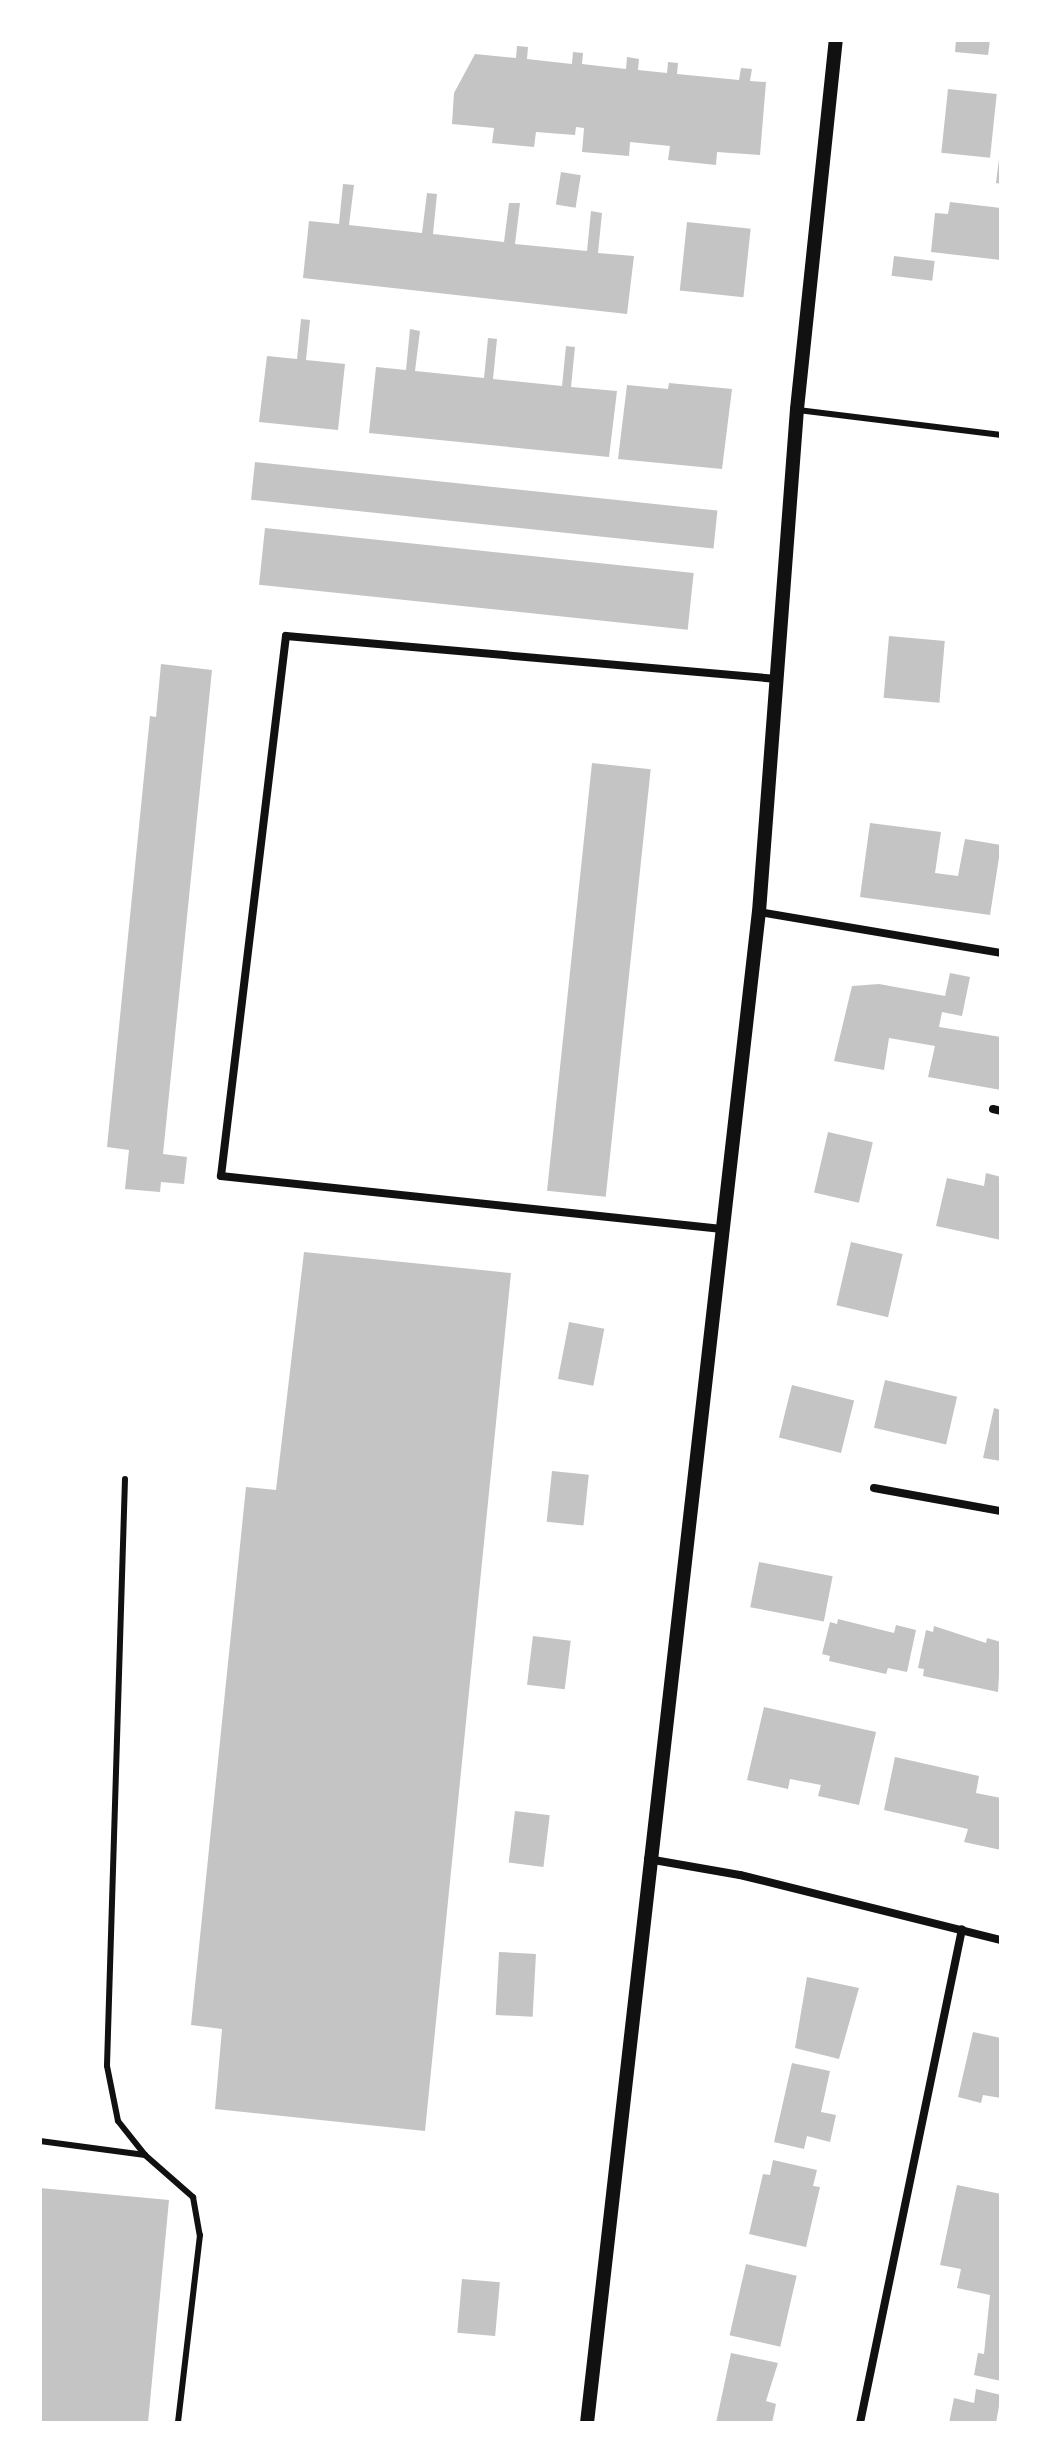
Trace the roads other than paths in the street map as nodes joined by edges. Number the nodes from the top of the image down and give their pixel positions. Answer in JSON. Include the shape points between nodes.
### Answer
{"nodes":[{"id":1,"x":836,"y":40,"type":"edge"},
{"id":2,"x":797,"y":409,"type":"junction"},
{"id":3,"x":1001,"y":435,"type":"edge"},
{"id":4,"x":774,"y":679,"type":"junction"},
{"id":5,"x":759,"y":912,"type":"junction"},
{"id":6,"x":1001,"y":953,"type":"edge"},
{"id":7,"x":722,"y":1229,"type":"junction"},
{"id":8,"x":125,"y":1479,"type":"dead end"},
{"id":9,"x":874,"y":1488,"type":"dead end"},
{"id":10,"x":1001,"y":1511,"type":"edge"},
{"id":11,"x":648,"y":1859,"type":"junction"},
{"id":12,"x":962,"y":1929,"type":"junction"},
{"id":13,"x":1001,"y":1940,"type":"edge"},
{"id":14,"x":40,"y":2141,"type":"edge"},
{"id":15,"x":145,"y":2155,"type":"junction"},
{"id":16,"x":178,"y":2423,"type":"edge"},
{"id":17,"x":587,"y":2423,"type":"edge"},
{"id":18,"x":860,"y":2423,"type":"edge"}],
"edges":[{"from":1,"to":2,"type":"street"},
{"from":2,"to":3,"type":"lane"},
{"from":2,"to":4,"type":"street"},
{"from":4,"to":5,"type":"street"},
{"from":4,"to":7,"type":"street","via":[[286,636],[221,1176]]},
{"from":5,"to":6,"type":"street"},
{"from":5,"to":7,"type":"street"},
{"from":7,"to":11,"type":"street"},
{"from":8,"to":15,"type":"lane","via":[[107,2066],[118,2121]]},
{"from":9,"to":10,"type":"street"},
{"from":11,"to":12,"type":"street","via":[[740,1875]]},
{"from":11,"to":17,"type":"street"},
{"from":12,"to":13,"type":"street"},
{"from":12,"to":18,"type":"street"},
{"from":14,"to":15,"type":"lane"},
{"from":15,"to":16,"type":"lane","via":[[193,2197],[200,2235]]}]}
